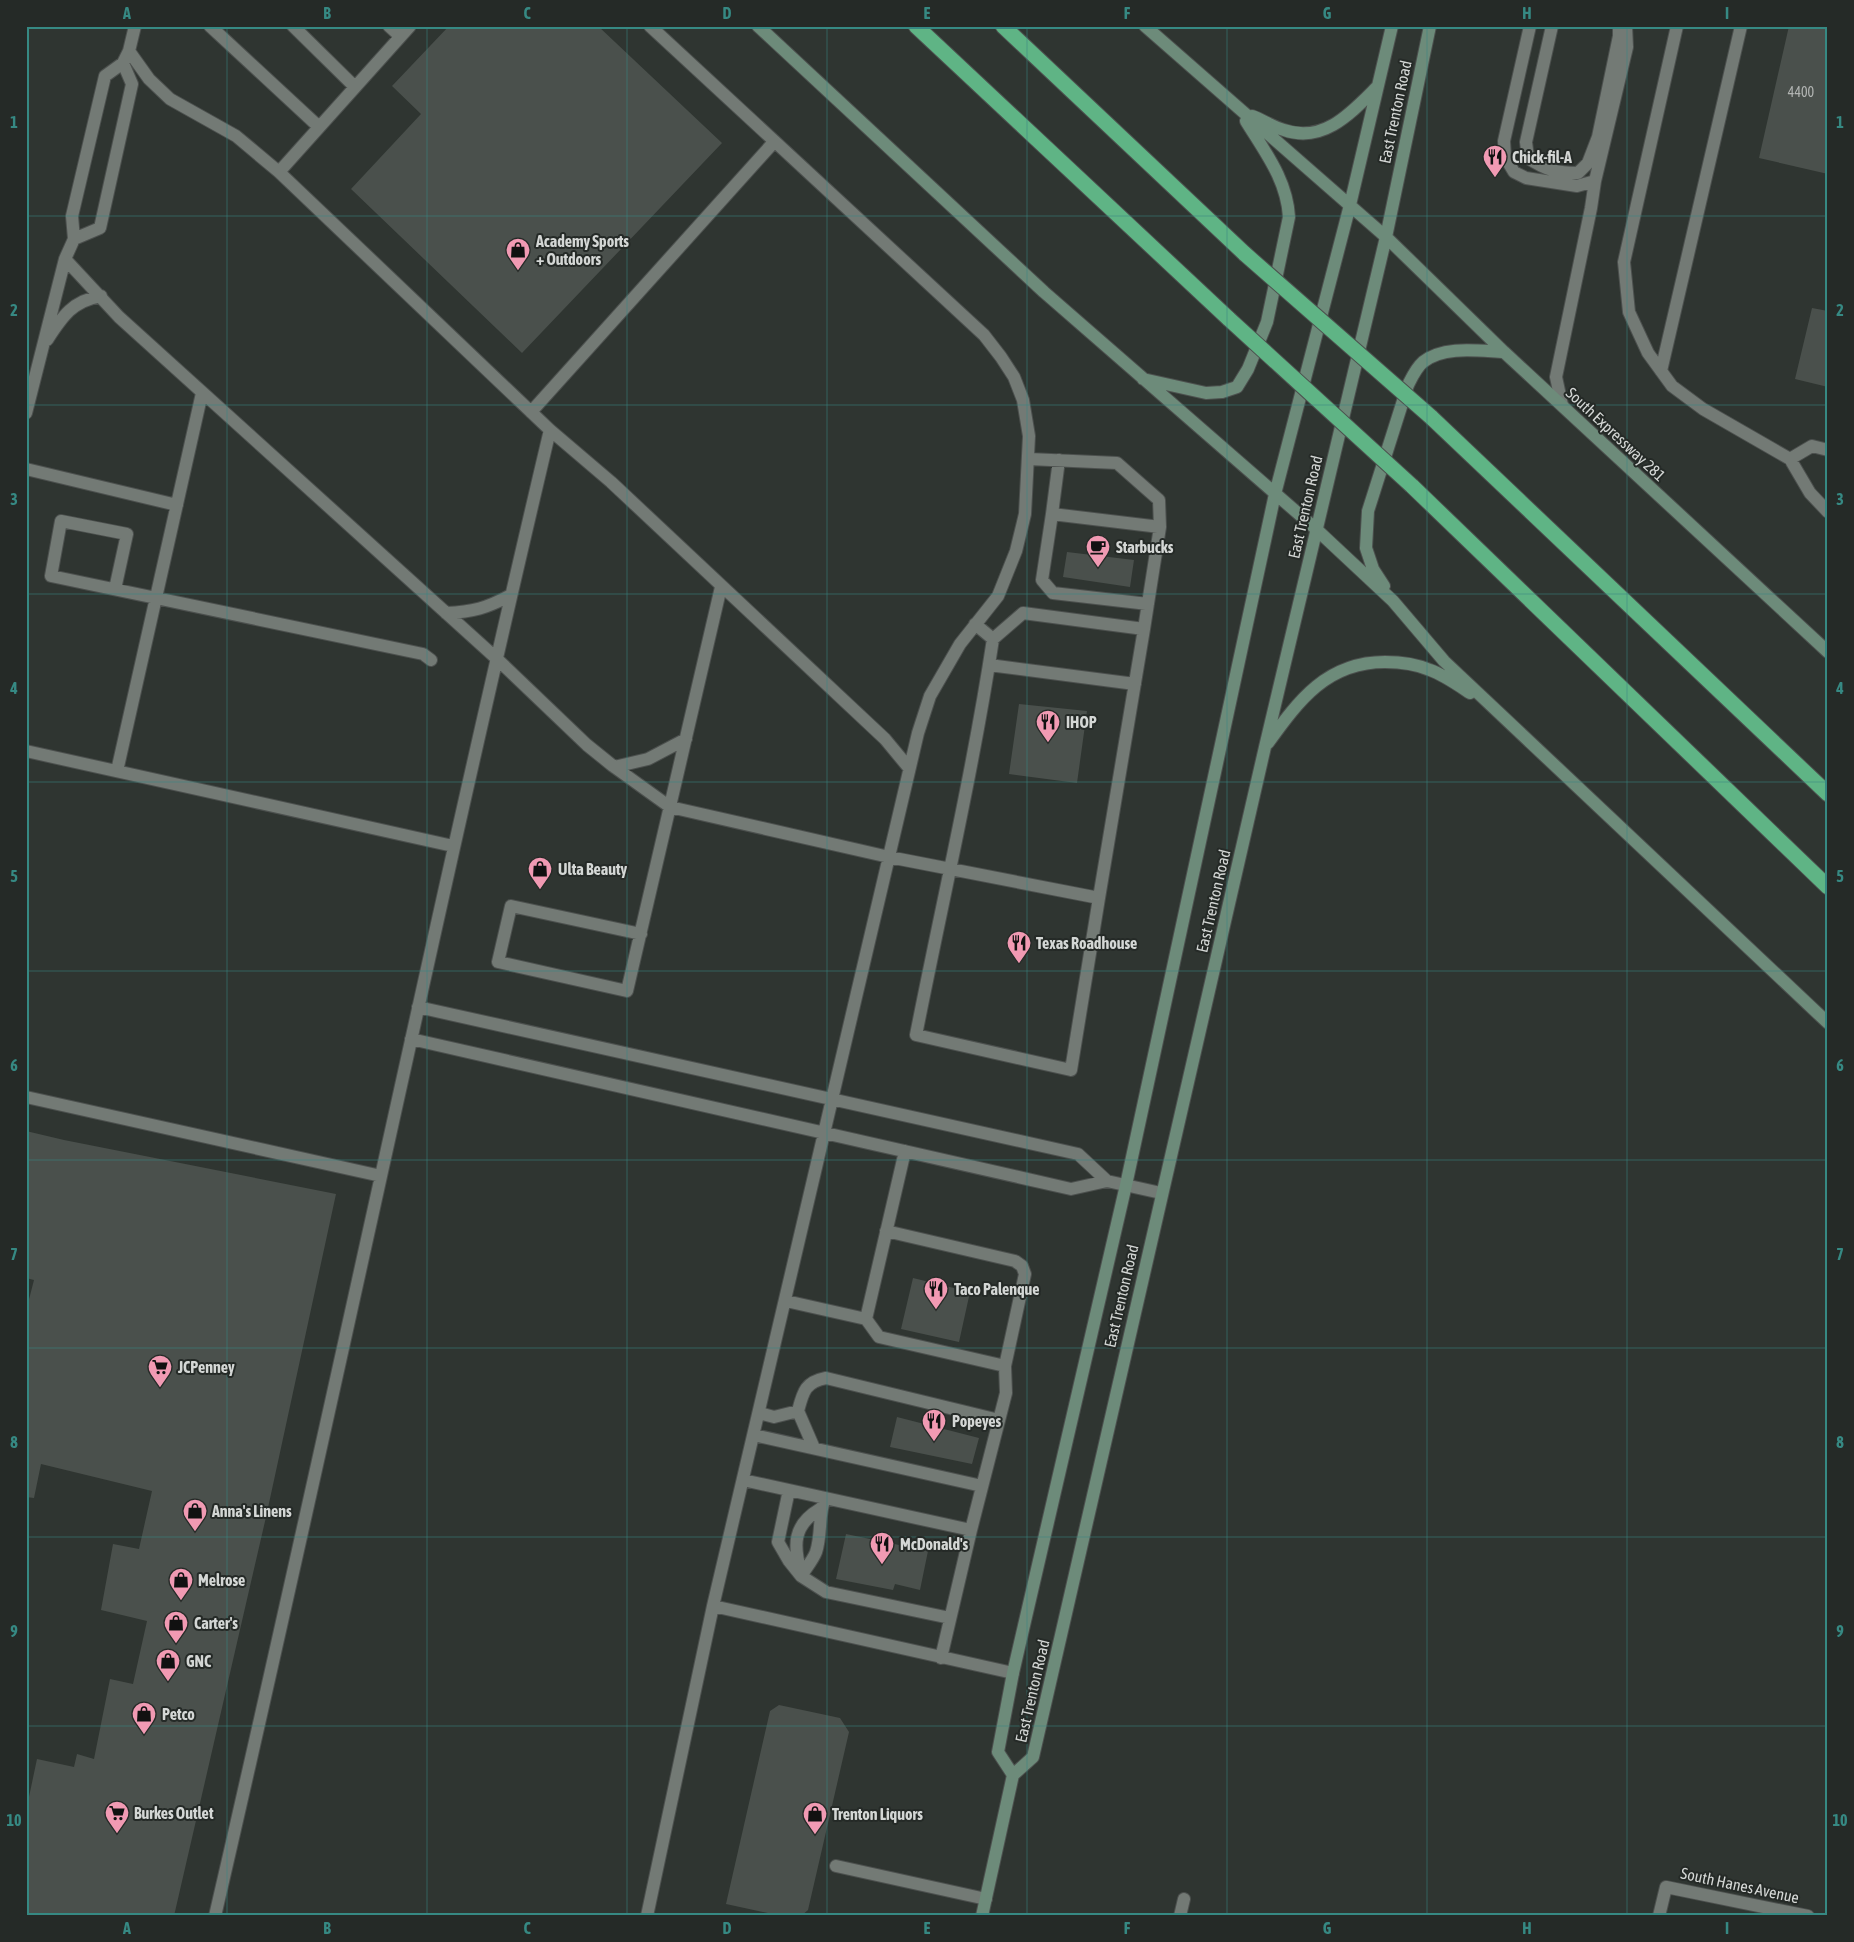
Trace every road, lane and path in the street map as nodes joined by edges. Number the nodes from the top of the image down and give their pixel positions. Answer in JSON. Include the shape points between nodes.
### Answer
{"nodes":[{"id":1,"x":135,"y":26,"type":"edge"},
{"id":2,"x":210,"y":26,"type":"edge"},
{"id":3,"x":293,"y":26,"type":"edge"},
{"id":4,"x":389,"y":26,"type":"edge"},
{"id":5,"x":410,"y":26,"type":"edge"},
{"id":6,"x":650,"y":26,"type":"edge"},
{"id":7,"x":758,"y":26,"type":"edge"},
{"id":8,"x":916,"y":26,"type":"edge"},
{"id":9,"x":1003,"y":26,"type":"edge"},
{"id":10,"x":1145,"y":26,"type":"edge"},
{"id":11,"x":1392,"y":26,"type":"edge"},
{"id":12,"x":1430,"y":26,"type":"edge"},
{"id":13,"x":1530,"y":26,"type":"edge"},
{"id":14,"x":1552,"y":26,"type":"edge"},
{"id":15,"x":1619,"y":26,"type":"edge"},
{"id":16,"x":1626,"y":26,"type":"edge"},
{"id":17,"x":1677,"y":26,"type":"edge"},
{"id":18,"x":1741,"y":26,"type":"edge"},
{"id":19,"x":400,"y":36,"type":"junction"},
{"id":20,"x":129,"y":51,"type":"junction"},
{"id":21,"x":123,"y":63,"type":"junction"},
{"id":22,"x":355,"y":87,"type":"junction"},
{"id":23,"x":1377,"y":87,"type":"junction"},
{"id":24,"x":1240,"y":110,"type":"junction"},
{"id":25,"x":319,"y":127,"type":"junction"},
{"id":26,"x":774,"y":142,"type":"junction"},
{"id":27,"x":279,"y":172,"type":"junction"},
{"id":28,"x":1595,"y":181,"type":"junction"},
{"id":29,"x":1350,"y":206,"type":"junction"},
{"id":30,"x":1386,"y":237,"type":"junction"},
{"id":31,"x":74,"y":239,"type":"junction"},
{"id":32,"x":66,"y":258,"type":"junction"},
{"id":33,"x":101,"y":296,"type":"junction"},
{"id":34,"x":1504,"y":352,"type":"junction"},
{"id":35,"x":40,"y":354,"type":"junction"},
{"id":36,"x":1661,"y":371,"type":"junction"},
{"id":37,"x":1142,"y":379,"type":"junction"},
{"id":38,"x":202,"y":393,"type":"junction"},
{"id":39,"x":1562,"y":406,"type":"junction"},
{"id":40,"x":531,"y":412,"type":"junction"},
{"id":41,"x":26,"y":413,"type":"edge"},
{"id":42,"x":550,"y":430,"type":"junction"},
{"id":43,"x":1828,"y":450,"type":"edge"},
{"id":44,"x":1029,"y":459,"type":"junction"},
{"id":45,"x":1790,"y":459,"type":"junction"},
{"id":46,"x":1059,"y":460,"type":"junction"},
{"id":47,"x":26,"y":469,"type":"edge"},
{"id":48,"x":1275,"y":494,"type":"junction"},
{"id":49,"x":177,"y":505,"type":"junction"},
{"id":50,"x":1828,"y":512,"type":"edge"},
{"id":51,"x":1052,"y":514,"type":"junction"},
{"id":52,"x":1160,"y":528,"type":"junction"},
{"id":53,"x":1316,"y":529,"type":"junction"},
{"id":54,"x":721,"y":587,"type":"junction"},
{"id":55,"x":115,"y":589,"type":"junction"},
{"id":56,"x":511,"y":594,"type":"junction"},
{"id":57,"x":156,"y":598,"type":"junction"},
{"id":58,"x":1393,"y":601,"type":"junction"},
{"id":59,"x":1148,"y":604,"type":"junction"},
{"id":60,"x":446,"y":613,"type":"junction"},
{"id":61,"x":975,"y":624,"type":"junction"},
{"id":62,"x":1144,"y":629,"type":"junction"},
{"id":63,"x":993,"y":639,"type":"junction"},
{"id":64,"x":1828,"y":652,"type":"edge"},
{"id":65,"x":496,"y":658,"type":"junction"},
{"id":66,"x":432,"y":660,"type":"dead end"},
{"id":67,"x":989,"y":665,"type":"junction"},
{"id":68,"x":1134,"y":684,"type":"junction"},
{"id":69,"x":1490,"y":704,"type":"junction"},
{"id":70,"x":686,"y":739,"type":"junction"},
{"id":71,"x":1265,"y":747,"type":"junction"},
{"id":72,"x":26,"y":751,"type":"edge"},
{"id":73,"x":614,"y":767,"type":"junction"},
{"id":74,"x":909,"y":768,"type":"junction"},
{"id":75,"x":117,"y":771,"type":"junction"},
{"id":76,"x":1828,"y":794,"type":"edge"},
{"id":77,"x":670,"y":807,"type":"junction"},
{"id":78,"x":453,"y":846,"type":"junction"},
{"id":79,"x":889,"y":857,"type":"junction"},
{"id":80,"x":949,"y":868,"type":"junction"},
{"id":81,"x":1828,"y":887,"type":"edge"},
{"id":82,"x":1099,"y":898,"type":"junction"},
{"id":83,"x":641,"y":934,"type":"junction"},
{"id":84,"x":418,"y":1007,"type":"junction"},
{"id":85,"x":1828,"y":1022,"type":"edge"},
{"id":86,"x":411,"y":1039,"type":"junction"},
{"id":87,"x":26,"y":1098,"type":"edge"},
{"id":88,"x":833,"y":1099,"type":"junction"},
{"id":89,"x":826,"y":1133,"type":"junction"},
{"id":90,"x":905,"y":1151,"type":"junction"},
{"id":91,"x":382,"y":1176,"type":"junction"},
{"id":92,"x":1107,"y":1181,"type":"junction"},
{"id":93,"x":1126,"y":1185,"type":"junction"},
{"id":94,"x":1162,"y":1193,"type":"junction"},
{"id":95,"x":886,"y":1231,"type":"junction"},
{"id":96,"x":786,"y":1300,"type":"junction"},
{"id":97,"x":866,"y":1319,"type":"junction"},
{"id":98,"x":1005,"y":1366,"type":"junction"},
{"id":99,"x":798,"y":1411,"type":"junction"},
{"id":100,"x":759,"y":1413,"type":"junction"},
{"id":101,"x":999,"y":1420,"type":"junction"},
{"id":102,"x":754,"y":1435,"type":"junction"},
{"id":103,"x":814,"y":1448,"type":"junction"},
{"id":104,"x":743,"y":1480,"type":"junction"},
{"id":105,"x":982,"y":1486,"type":"junction"},
{"id":106,"x":789,"y":1490,"type":"junction"},
{"id":107,"x":823,"y":1503,"type":"junction"},
{"id":108,"x":972,"y":1530,"type":"junction"},
{"id":109,"x":802,"y":1576,"type":"junction"},
{"id":110,"x":714,"y":1606,"type":"junction"},
{"id":111,"x":950,"y":1618,"type":"junction"},
{"id":112,"x":941,"y":1658,"type":"junction"},
{"id":113,"x":1013,"y":1673,"type":"junction"},
{"id":114,"x":1013,"y":1775,"type":"junction"},
{"id":115,"x":836,"y":1866,"type":"dead end"},
{"id":116,"x":986,"y":1899,"type":"junction"},
{"id":117,"x":1184,"y":1899,"type":"dead end"},
{"id":118,"x":215,"y":1916,"type":"edge"},
{"id":119,"x":647,"y":1916,"type":"edge"},
{"id":120,"x":982,"y":1916,"type":"edge"},
{"id":121,"x":1180,"y":1916,"type":"edge"},
{"id":122,"x":1659,"y":1916,"type":"edge"},
{"id":123,"x":1808,"y":1916,"type":"edge"}],
"edges":[{"from":1,"to":20,"type":"street"},
{"from":2,"to":25,"type":"street"},
{"from":3,"to":22,"type":"street"},
{"from":4,"to":19,"type":"street"},
{"from":5,"to":19,"type":"street"},
{"from":6,"to":26,"type":"street"},
{"from":7,"to":37,"type":"main road"},
{"from":8,"to":81,"type":"highway","bridge":true,"via":[[1412,486]]},
{"from":9,"to":76,"type":"highway","bridge":true,"via":[[1245,254],[1431,417]]},
{"from":10,"to":24,"type":"main road","name":"South Expressway 281"},
{"from":11,"to":23,"type":"main road","name":"East Trenton Road"},
{"from":12,"to":30,"type":"main road","name":"East Trenton Road"},
{"from":13,"to":28,"type":"street","via":[[1504,141],[1505,157],[1514,172],[1526,178],[1577,186]]},
{"from":14,"to":15,"type":"street","via":[[1526,142],[1528,158],[1545,169],[1563,173],[1578,173],[1588,163],[1598,137]]},
{"from":16,"to":28,"type":"street","via":[[1627,47]]},
{"from":17,"to":36,"type":"street","via":[[1624,262],[1629,312],[1648,353]]},
{"from":18,"to":36,"type":"street"},
{"from":19,"to":22,"type":"street"},
{"from":20,"to":21,"type":"street"},
{"from":20,"to":27,"type":"street","via":[[148,80],[170,98],[236,136]]},
{"from":21,"to":31,"type":"street","via":[[105,76],[72,216]]},
{"from":21,"to":31,"type":"street","via":[[132,84],[100,228]]},
{"from":22,"to":25,"type":"street"},
{"from":23,"to":24,"type":"main road","via":[[1337,124],[1310,134],[1285,131]]},
{"from":23,"to":29,"type":"main road","name":"East Trenton Road"},
{"from":24,"to":29,"type":"main road","name":"South Expressway 281"},
{"from":24,"to":37,"type":"main road","via":[[1277,171],[1288,200],[1289,217],[1267,322],[1237,387],[1206,393]]},
{"from":25,"to":27,"type":"street"},
{"from":26,"to":40,"type":"street"},
{"from":26,"to":44,"type":"street","via":[[984,335],[1001,356],[1014,376],[1023,400]]},
{"from":27,"to":40,"type":"street"},
{"from":28,"to":39,"type":"street","via":[[1556,376]]},
{"from":29,"to":30,"type":"main road","name":"South Expressway 281"},
{"from":29,"to":48,"type":"main road","name":"East Trenton Road"},
{"from":30,"to":34,"type":"main road","name":"South Expressway 281"},
{"from":30,"to":53,"type":"main road","name":"East Trenton Road"},
{"from":31,"to":32,"type":"street"},
{"from":32,"to":33,"type":"street"},
{"from":32,"to":35,"type":"street"},
{"from":33,"to":35,"type":"street","via":[[87,298],[74,306],[58,324]]},
{"from":33,"to":38,"type":"street","via":[[119,317]]},
{"from":34,"to":39,"type":"main road","name":"South Expressway 281"},
{"from":34,"to":58,"type":"main road","via":[[1464,351],[1435,356],[1423,362],[1408,385],[1368,511],[1366,532],[1368,559]]},
{"from":35,"to":41,"type":"street"},
{"from":36,"to":45,"type":"street","via":[[1672,386],[1703,409]]},
{"from":37,"to":48,"type":"main road"},
{"from":38,"to":49,"type":"street"},
{"from":38,"to":60,"type":"street"},
{"from":39,"to":64,"type":"main road","name":"South Expressway 281"},
{"from":40,"to":42,"type":"street"},
{"from":42,"to":54,"type":"street","via":[[611,482]]},
{"from":42,"to":56,"type":"street"},
{"from":43,"to":45,"type":"street","via":[[1812,446]]},
{"from":44,"to":46,"type":"street"},
{"from":44,"to":61,"type":"street","via":[[1025,514],[1016,551],[998,596]]},
{"from":45,"to":50,"type":"street","via":[[1810,493]]},
{"from":46,"to":51,"type":"street"},
{"from":46,"to":52,"type":"street","via":[[1117,463],[1160,500]]},
{"from":47,"to":49,"type":"street"},
{"from":48,"to":53,"type":"main road"},
{"from":48,"to":93,"type":"main road","name":"East Trenton Road"},
{"from":49,"to":57,"type":"street"},
{"from":51,"to":52,"type":"street"},
{"from":51,"to":59,"type":"street","via":[[1042,580],[1053,593]]},
{"from":52,"to":59,"type":"street"},
{"from":53,"to":58,"type":"main road"},
{"from":53,"to":71,"type":"main road","name":"East Trenton Road"},
{"from":54,"to":70,"type":"street"},
{"from":54,"to":74,"type":"street","via":[[885,738]]},
{"from":55,"to":55,"type":"street","via":[[50,576],[61,522],[127,534]]},
{"from":55,"to":57,"type":"street"},
{"from":56,"to":60,"type":"street","via":[[479,610]]},
{"from":56,"to":65,"type":"street"},
{"from":57,"to":66,"type":"street","via":[[423,654]]},
{"from":57,"to":75,"type":"street"},
{"from":58,"to":69,"type":"main road","via":[[1444,661]]},
{"from":59,"to":62,"type":"street"},
{"from":60,"to":65,"type":"street"},
{"from":61,"to":63,"type":"street"},
{"from":61,"to":74,"type":"street","via":[[930,696]]},
{"from":62,"to":63,"type":"street","via":[[1023,613]]},
{"from":62,"to":68,"type":"street"},
{"from":63,"to":67,"type":"street"},
{"from":65,"to":73,"type":"street"},
{"from":65,"to":78,"type":"street"},
{"from":67,"to":68,"type":"street"},
{"from":67,"to":80,"type":"street"},
{"from":68,"to":82,"type":"street"},
{"from":69,"to":71,"type":"main road","via":[[1432,670],[1391,662],[1360,663],[1329,676],[1312,690],[1293,709]]},
{"from":69,"to":85,"type":"main road"},
{"from":70,"to":73,"type":"street","via":[[648,759]]},
{"from":70,"to":77,"type":"street"},
{"from":71,"to":94,"type":"main road","name":"East Trenton Road"},
{"from":72,"to":75,"type":"street"},
{"from":73,"to":77,"type":"street"},
{"from":74,"to":79,"type":"street"},
{"from":75,"to":78,"type":"street"},
{"from":77,"to":79,"type":"street"},
{"from":77,"to":83,"type":"street"},
{"from":78,"to":84,"type":"street"},
{"from":79,"to":80,"type":"street"},
{"from":79,"to":88,"type":"street"},
{"from":80,"to":82,"type":"street"},
{"from":80,"to":82,"type":"street","via":[[916,1034],[1071,1070]]},
{"from":83,"to":83,"type":"street","via":[[510,906],[498,962],[627,991]]},
{"from":84,"to":86,"type":"street"},
{"from":84,"to":88,"type":"street"},
{"from":86,"to":89,"type":"street"},
{"from":86,"to":91,"type":"street"},
{"from":87,"to":91,"type":"street"},
{"from":88,"to":89,"type":"street"},
{"from":88,"to":92,"type":"street","via":[[1078,1154]]},
{"from":89,"to":90,"type":"street"},
{"from":89,"to":96,"type":"street"},
{"from":90,"to":92,"type":"street","via":[[1071,1189]]},
{"from":90,"to":95,"type":"street"},
{"from":91,"to":118,"type":"street"},
{"from":92,"to":93,"type":"street"},
{"from":93,"to":94,"type":"street"},
{"from":93,"to":113,"type":"main road","name":"East Trenton Road"},
{"from":94,"to":114,"type":"main road","name":"East Trenton Road","via":[[1033,1758]]},
{"from":95,"to":97,"type":"street"},
{"from":95,"to":98,"type":"street","via":[[1015,1261],[1022,1266],[1026,1274]]},
{"from":96,"to":97,"type":"street"},
{"from":96,"to":100,"type":"street"},
{"from":97,"to":98,"type":"street","via":[[879,1337]]},
{"from":98,"to":101,"type":"street","via":[[1006,1393]]},
{"from":99,"to":100,"type":"street","via":[[774,1417]]},
{"from":99,"to":101,"type":"street","via":[[804,1390],[815,1380],[826,1378]]},
{"from":99,"to":103,"type":"street"},
{"from":100,"to":102,"type":"street"},
{"from":101,"to":105,"type":"street"},
{"from":102,"to":103,"type":"street"},
{"from":102,"to":104,"type":"street"},
{"from":103,"to":105,"type":"street"},
{"from":104,"to":106,"type":"street"},
{"from":104,"to":110,"type":"street"},
{"from":105,"to":108,"type":"street"},
{"from":106,"to":107,"type":"street"},
{"from":106,"to":109,"type":"street","via":[[778,1542]]},
{"from":107,"to":108,"type":"street"},
{"from":107,"to":109,"type":"street","via":[[816,1553]]},
{"from":107,"to":109,"type":"street","via":[[807,1516],[796,1541]]},
{"from":108,"to":111,"type":"street"},
{"from":109,"to":111,"type":"street","via":[[826,1592]]},
{"from":110,"to":112,"type":"street"},
{"from":110,"to":119,"type":"street"},
{"from":111,"to":112,"type":"street"},
{"from":112,"to":113,"type":"street"},
{"from":113,"to":114,"type":"main road","name":"East Trenton Road","via":[[998,1752]]},
{"from":114,"to":116,"type":"main road"},
{"from":115,"to":116,"type":"street"},
{"from":116,"to":120,"type":"main road"},
{"from":117,"to":121,"type":"street"},
{"from":122,"to":123,"type":"street","name":"South Hanes Avenue","via":[[1666,1887]]}]}
